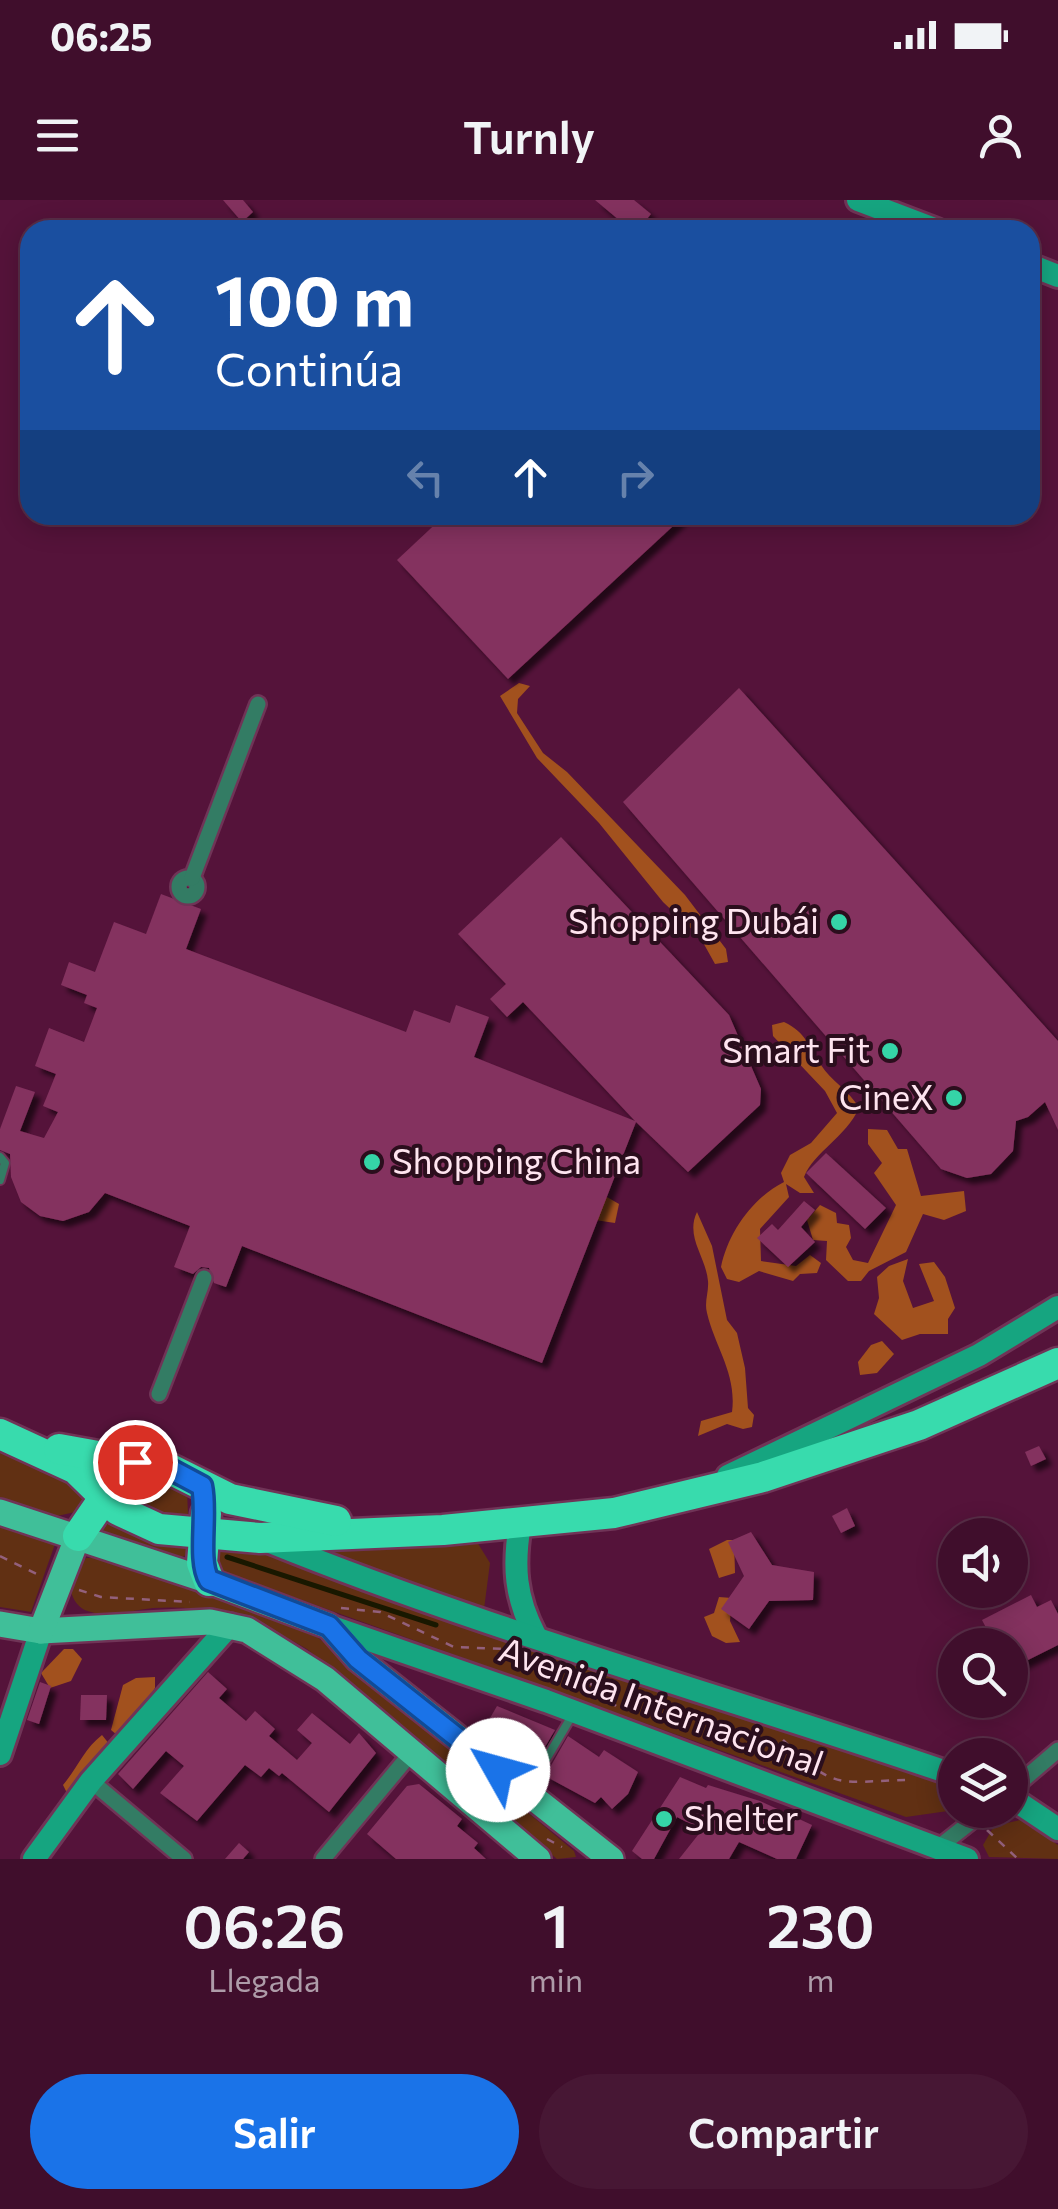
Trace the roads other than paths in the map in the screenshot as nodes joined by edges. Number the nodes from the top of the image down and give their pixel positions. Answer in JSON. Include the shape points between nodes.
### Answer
{"nodes":[{"id":1,"x":858,"y":200,"type":"edge"},
{"id":2,"x":911,"y":220,"type":"edge"},
{"id":3,"x":258,"y":704,"type":"dead end"},
{"id":4,"x":184,"y":899,"type":"dead end"},
{"id":5,"x":0,"y":1157,"type":"edge"},
{"id":6,"x":0,"y":1180,"type":"edge"},
{"id":7,"x":204,"y":1278,"type":"dead end"},
{"id":8,"x":1058,"y":1307,"type":"edge"},
{"id":9,"x":1058,"y":1364,"type":"edge"},
{"id":10,"x":159,"y":1394,"type":"dead end"},
{"id":11,"x":13,"y":1438,"type":"edge"},
{"id":12,"x":135,"y":1462,"type":"junction"},
{"id":13,"x":202,"y":1486,"type":"junction"},
{"id":14,"x":103,"y":1496,"type":"junction"},
{"id":15,"x":682,"y":1498,"type":"junction"},
{"id":16,"x":0,"y":1512,"type":"edge"},
{"id":17,"x":520,"y":1524,"type":"junction"},
{"id":18,"x":388,"y":1532,"type":"junction"},
{"id":19,"x":206,"y":1534,"type":"junction"},
{"id":20,"x":78,"y":1536,"type":"junction"},
{"id":21,"x":260,"y":1538,"type":"junction"},
{"id":22,"x":56,"y":1587,"type":"junction"},
{"id":23,"x":199,"y":1602,"type":"junction"},
{"id":24,"x":0,"y":1624,"type":"edge"},
{"id":25,"x":230,"y":1624,"type":"junction"},
{"id":26,"x":323,"y":1624,"type":"junction"},
{"id":27,"x":94,"y":1631,"type":"junction"},
{"id":28,"x":41,"y":1632,"type":"junction"},
{"id":29,"x":527,"y":1641,"type":"junction"},
{"id":30,"x":181,"y":1674,"type":"junction"},
{"id":31,"x":574,"y":1712,"type":"junction"},
{"id":32,"x":1058,"y":1750,"type":"edge"},
{"id":33,"x":412,"y":1752,"type":"junction"},
{"id":34,"x":0,"y":1754,"type":"edge"},
{"id":35,"x":938,"y":1769,"type":"edge"},
{"id":36,"x":1028,"y":1778,"type":"edge"},
{"id":37,"x":90,"y":1781,"type":"junction"},
{"id":38,"x":526,"y":1792,"type":"junction"},
{"id":39,"x":1028,"y":1807,"type":"edge"},
{"id":40,"x":963,"y":1828,"type":"edge"},
{"id":41,"x":1058,"y":1829,"type":"edge"},
{"id":42,"x":939,"y":1847,"type":"junction"},
{"id":43,"x":34,"y":1859,"type":"edge"},
{"id":44,"x":184,"y":1859,"type":"edge"},
{"id":45,"x":324,"y":1859,"type":"edge"},
{"id":46,"x":538,"y":1859,"type":"edge"},
{"id":47,"x":611,"y":1859,"type":"edge"},
{"id":48,"x":968,"y":1859,"type":"edge"}],
"edges":[{"from":1,"to":2,"type":"main road"},
{"from":3,"to":4,"type":"street","via":[[192,878],[198,888]]},
{"from":5,"to":6,"type":"lane"},
{"from":7,"to":10,"type":"street"},
{"from":8,"to":15,"type":"main road","via":[[979,1355]]},
{"from":9,"to":15,"type":"highway","via":[[856,1448]]},
{"from":11,"to":12,"type":"highway"},
{"from":11,"to":14,"type":"highway","via":[[76,1469]]},
{"from":12,"to":13,"type":"highway","via":[[170,1469]]},
{"from":12,"to":14,"type":"highway"},
{"from":13,"to":18,"type":"highway","via":[[255,1506],[363,1522]]},
{"from":13,"to":19,"type":"highway"},
{"from":14,"to":19,"type":"highway","via":[[159,1530]]},
{"from":14,"to":20,"type":"highway"},
{"from":15,"to":17,"type":"highway"},
{"from":16,"to":20,"type":"main road"},
{"from":17,"to":18,"type":"highway"},
{"from":17,"to":29,"type":"main road","via":[[516,1582]]},
{"from":18,"to":21,"type":"highway"},
{"from":19,"to":21,"type":"highway"},
{"from":19,"to":23,"type":"highway"},
{"from":20,"to":22,"type":"main road"},
{"from":20,"to":23,"type":"main road"},
{"from":21,"to":29,"type":"main road"},
{"from":22,"to":27,"type":"main road","via":[[64,1614]]},
{"from":22,"to":28,"type":"main road"},
{"from":23,"to":25,"type":"main road"},
{"from":23,"to":26,"type":"main road"},
{"from":23,"to":27,"type":"main road"},
{"from":23,"to":30,"type":"main road"},
{"from":24,"to":28,"type":"main road"},
{"from":25,"to":30,"type":"main road"},
{"from":25,"to":33,"type":"main road","via":[[292,1654]]},
{"from":26,"to":31,"type":"main road","name":"Avenida Internacional"},
{"from":26,"to":38,"type":"main road"},
{"from":27,"to":28,"type":"main road"},
{"from":28,"to":34,"type":"main road"},
{"from":29,"to":35,"type":"main road","via":[[596,1655]]},
{"from":30,"to":37,"type":"main road"},
{"from":31,"to":38,"type":"lane"},
{"from":31,"to":42,"type":"main road","name":"Avenida Internacional"},
{"from":32,"to":36,"type":"street"},
{"from":33,"to":45,"type":"street"},
{"from":33,"to":46,"type":"main road"},
{"from":37,"to":43,"type":"main road"},
{"from":37,"to":44,"type":"street"},
{"from":38,"to":47,"type":"main road"},
{"from":39,"to":41,"type":"main road"},
{"from":40,"to":42,"type":"street"},
{"from":42,"to":48,"type":"main road","name":"Avenida Internacional"}]}
